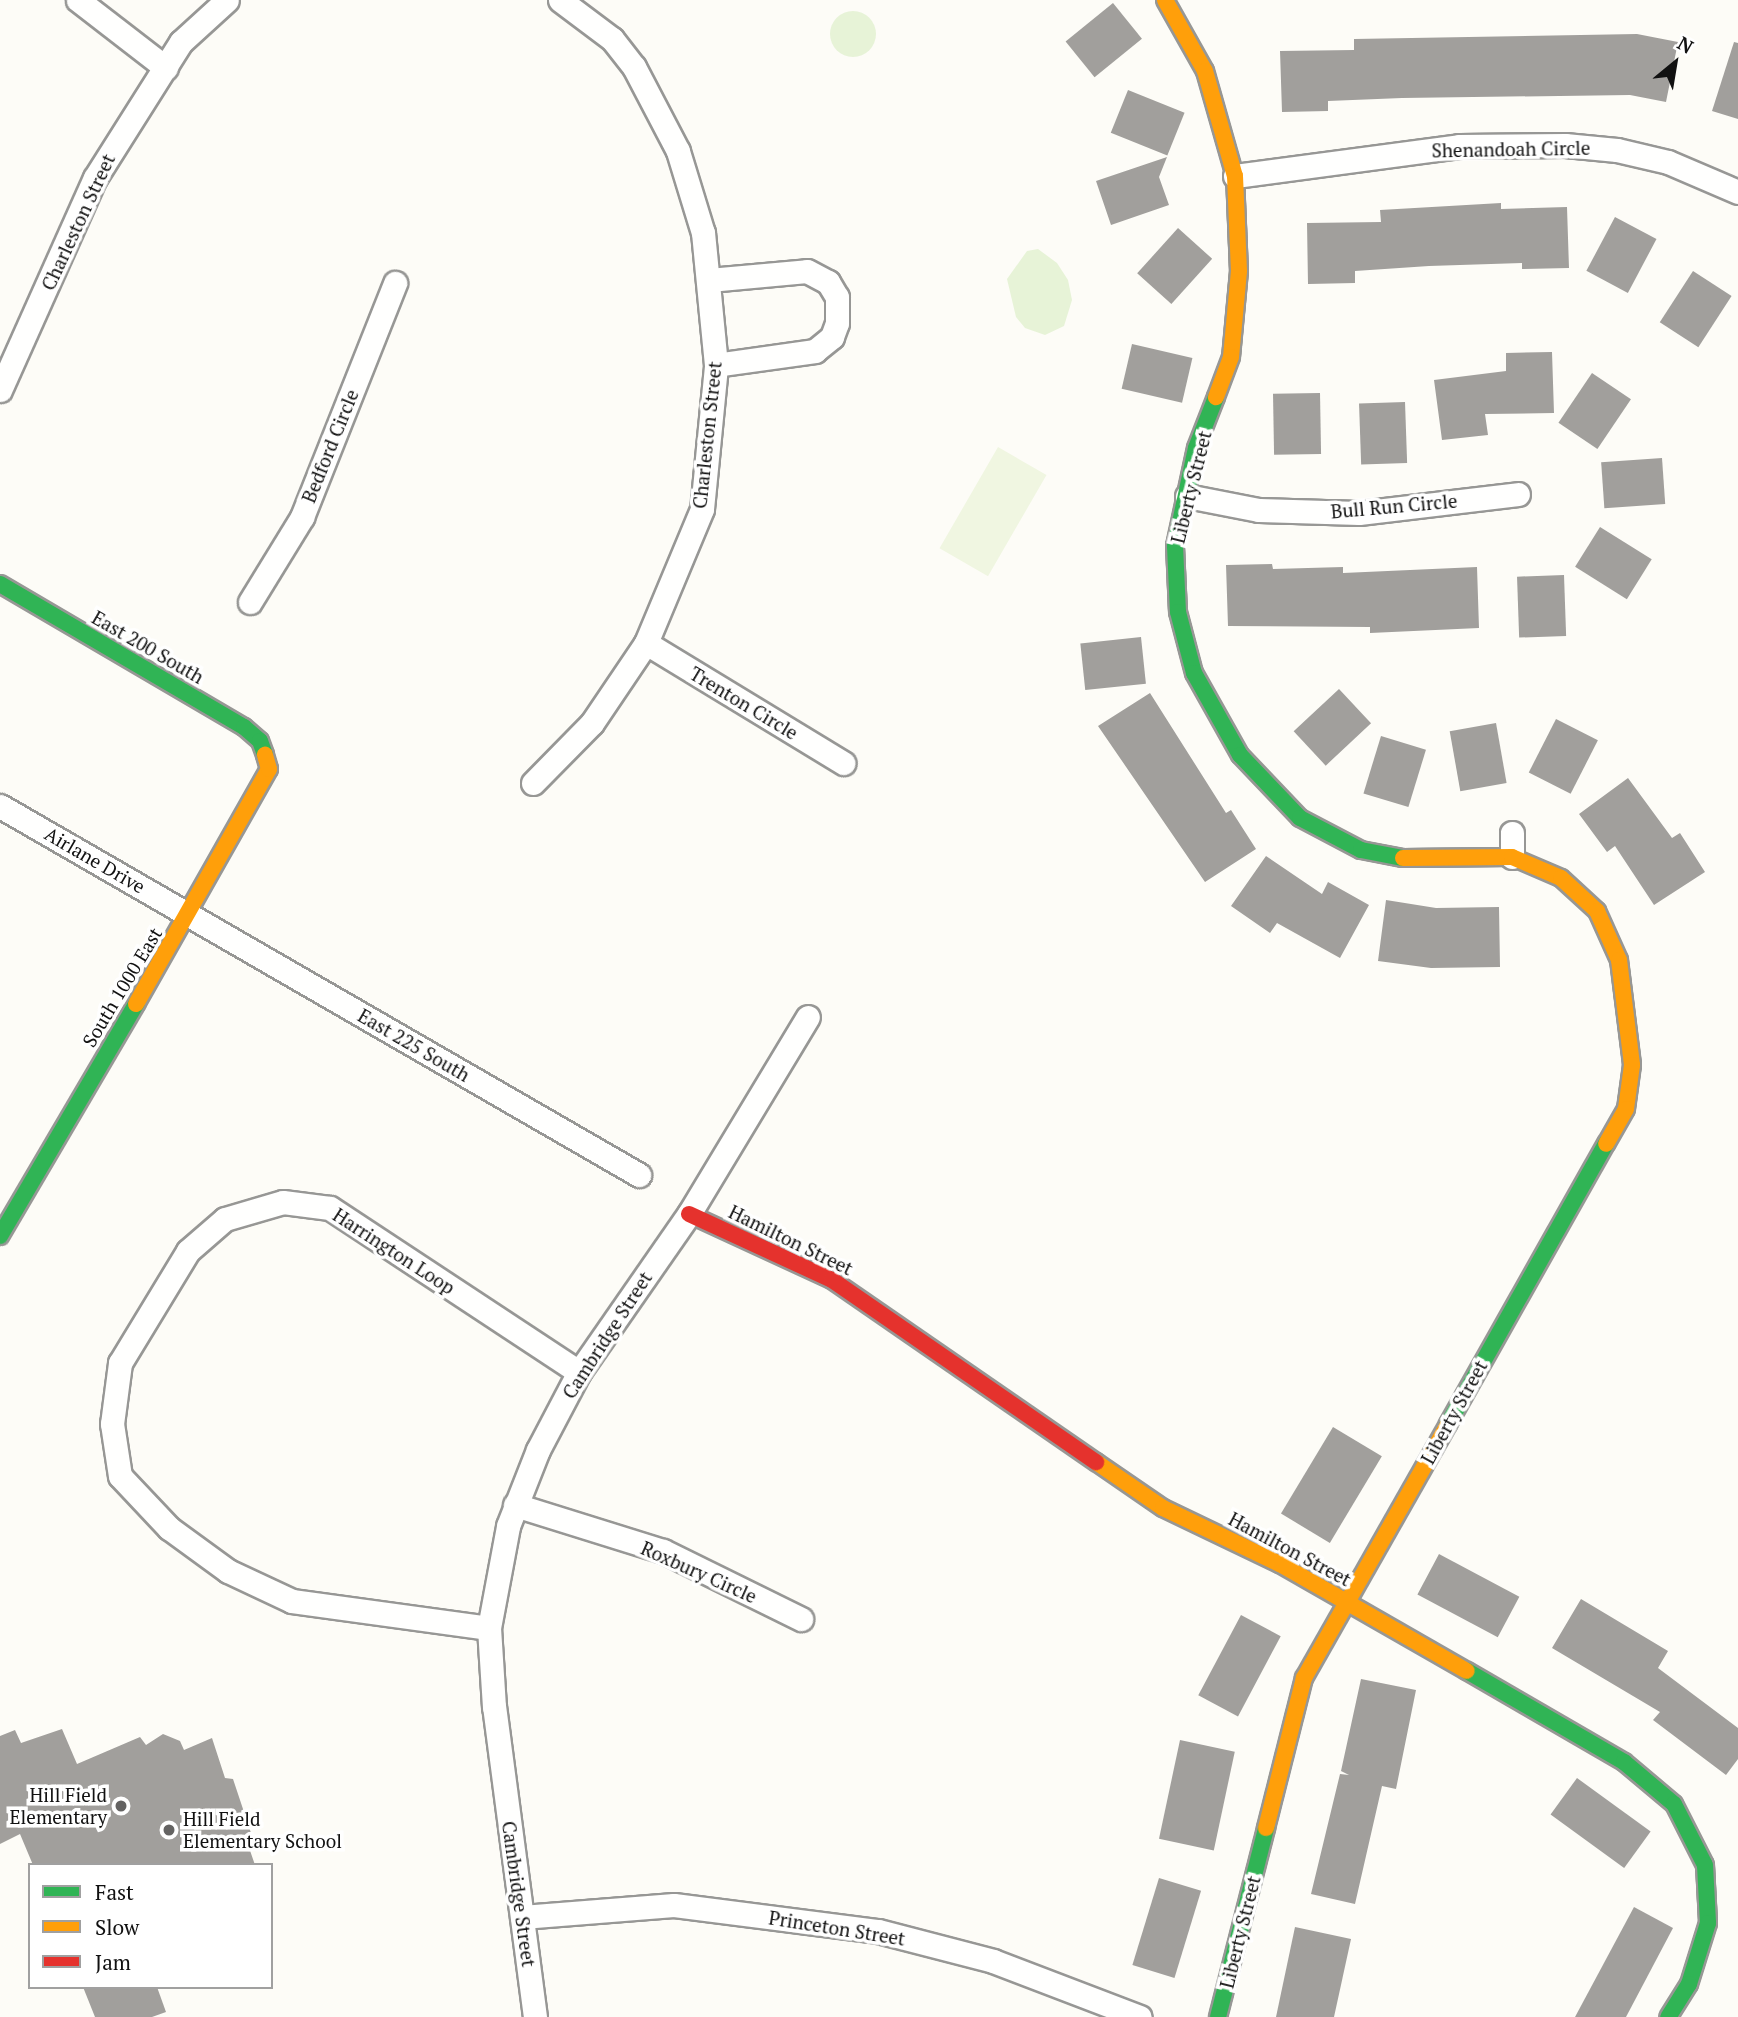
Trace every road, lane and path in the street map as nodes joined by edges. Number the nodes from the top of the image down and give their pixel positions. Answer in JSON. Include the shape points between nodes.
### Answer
{"nodes":[{"id":1,"x":78,"y":0,"type":"edge"},
{"id":2,"x":227,"y":0,"type":"edge"},
{"id":3,"x":1165,"y":0,"type":"edge"},
{"id":4,"x":572,"y":3,"type":"edge"},
{"id":5,"x":166,"y":68,"type":"junction"},
{"id":6,"x":1235,"y":176,"type":"junction"},
{"id":7,"x":1738,"y":192,"type":"edge"},
{"id":8,"x":709,"y":280,"type":"junction"},
{"id":9,"x":396,"y":283,"type":"dead end"},
{"id":10,"x":716,"y":365,"type":"junction"},
{"id":11,"x":0,"y":390,"type":"edge"},
{"id":12,"x":1518,"y":494,"type":"dead end"},
{"id":13,"x":1187,"y":496,"type":"junction"},
{"id":14,"x":0,"y":584,"type":"edge"},
{"id":15,"x":250,"y":602,"type":"dead end"},
{"id":16,"x":646,"y":643,"type":"junction"},
{"id":17,"x":266,"y":756,"type":"joint"},
{"id":18,"x":843,"y":764,"type":"dead end"},
{"id":19,"x":533,"y":783,"type":"dead end"},
{"id":20,"x":0,"y":806,"type":"edge"},
{"id":21,"x":1512,"y":833,"type":"dead end"},
{"id":22,"x":1512,"y":857,"type":"junction"},
{"id":23,"x":189,"y":915,"type":"junction"},
{"id":24,"x":807,"y":1017,"type":"dead end"},
{"id":25,"x":639,"y":1175,"type":"dead end"},
{"id":26,"x":690,"y":1213,"type":"junction"},
{"id":27,"x":0,"y":1236,"type":"edge"},
{"id":28,"x":579,"y":1372,"type":"junction"},
{"id":29,"x":515,"y":1505,"type":"junction"},
{"id":30,"x":1347,"y":1603,"type":"junction"},
{"id":31,"x":801,"y":1619,"type":"dead end"},
{"id":32,"x":489,"y":1628,"type":"junction"},
{"id":33,"x":522,"y":1917,"type":"junction"},
{"id":34,"x":535,"y":2017,"type":"edge"},
{"id":35,"x":1140,"y":2017,"type":"edge"},
{"id":36,"x":1218,"y":2017,"type":"edge"},
{"id":37,"x":1668,"y":2017,"type":"edge"}],
"edges":[{"from":1,"to":5,"type":"street"},
{"from":2,"to":5,"type":"street","name":"Charleston Street","via":[[181,42]]},
{"from":3,"to":6,"type":"street","name":"Liberty Street","via":[[1205,71]]},
{"from":4,"to":8,"type":"street","name":"Charleston Street","via":[[612,39],[664,122],[695,195]]},
{"from":5,"to":11,"type":"street","name":"Charleston Street","via":[[95,178]]},
{"from":6,"to":7,"type":"street","name":"Shenandoah Circle","via":[[1459,146],[1565,145],[1617,150],[1668,162]]},
{"from":6,"to":13,"type":"street","name":"Liberty Street","via":[[1239,271],[1231,357],[1196,448]]},
{"from":8,"to":10,"type":"street","name":"Charleston Street"},
{"from":8,"to":10,"type":"street","via":[[807,271],[828,282],[837,297],[832,337],[815,351]]},
{"from":9,"to":15,"type":"street","name":"Bedford Circle","via":[[302,517]]},
{"from":10,"to":16,"type":"street","name":"Charleston Street","via":[[702,509]]},
{"from":12,"to":13,"type":"street","name":"Bull Run Circle","via":[[1359,513],[1259,510]]},
{"from":13,"to":22,"type":"street","name":"Liberty Street","via":[[1175,546],[1178,612],[1194,673],[1240,755],[1300,818],[1361,850],[1421,861]]},
{"from":14,"to":17,"type":"street","name":"East 200 South","via":[[244,727],[260,741]]},
{"from":16,"to":18,"type":"street","name":"Trenton Circle"},
{"from":16,"to":19,"type":"street","name":"Charleston Street","via":[[592,723]]},
{"from":17,"to":23,"type":"street","name":"South 1000 East","via":[[269,769],[264,784]]},
{"from":20,"to":23,"type":"street","name":"Airlane Drive"},
{"from":21,"to":22,"type":"street"},
{"from":22,"to":30,"type":"street","name":"Liberty Street","via":[[1561,878],[1597,911],[1619,960],[1632,1065],[1626,1109]]},
{"from":23,"to":25,"type":"street","name":"East 225 South"},
{"from":23,"to":27,"type":"street","name":"South 1000 East"},
{"from":24,"to":26,"type":"street","name":"Cambridge Street"},
{"from":26,"to":28,"type":"street","name":"Cambridge Street"},
{"from":26,"to":30,"type":"street","name":"Hamilton Street","via":[[832,1280],[1164,1508],[1280,1564]]},
{"from":28,"to":29,"type":"street","name":"Cambridge Street"},
{"from":28,"to":32,"type":"street","name":"Harrington Loop","via":[[330,1208],[284,1202],[225,1219],[188,1251],[120,1363],[111,1424],[120,1476],[189,1543],[228,1571],[292,1601]]},
{"from":29,"to":31,"type":"street","name":"Roxbury Circle","via":[[663,1551]]},
{"from":29,"to":32,"type":"street","name":"Cambridge Street"},
{"from":30,"to":36,"type":"street","name":"Liberty Street","via":[[1304,1678]]},
{"from":30,"to":37,"type":"street","name":"Hamilton Street","via":[[1624,1762],[1674,1804],[1706,1865],[1708,1923],[1689,1984]]},
{"from":32,"to":33,"type":"street","name":"Cambridge Street","via":[[494,1707]]},
{"from":33,"to":34,"type":"street","name":"Cambridge Street"},
{"from":33,"to":35,"type":"street","name":"Princeton Street","via":[[674,1905],[878,1931],[993,1961]]}]}
